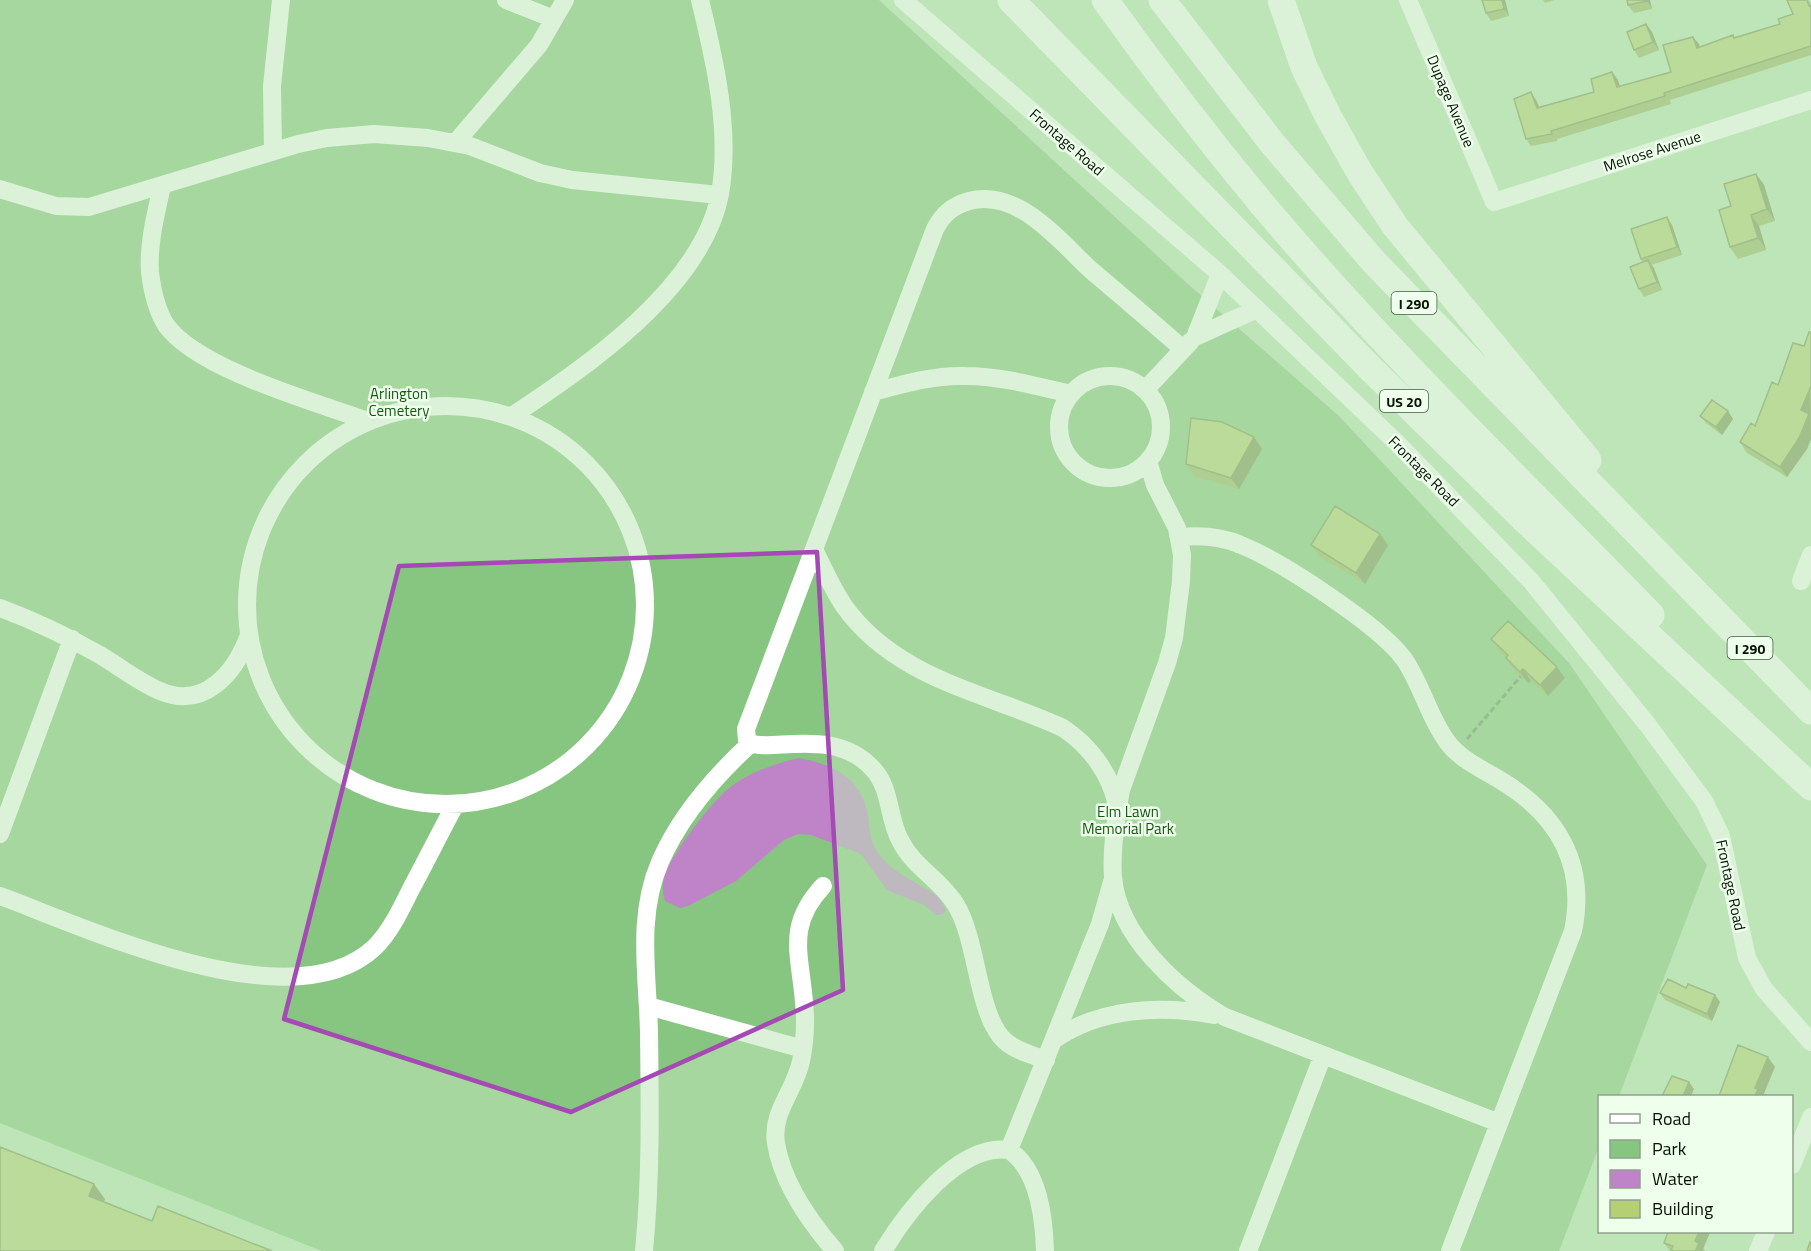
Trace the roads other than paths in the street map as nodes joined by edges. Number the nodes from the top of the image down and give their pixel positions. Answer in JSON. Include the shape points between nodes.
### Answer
{"nodes":[{"id":1,"x":281,"y":0,"type":"edge"},
{"id":2,"x":506,"y":0,"type":"edge"},
{"id":3,"x":565,"y":0,"type":"edge"},
{"id":4,"x":700,"y":0,"type":"edge"},
{"id":5,"x":903,"y":0,"type":"edge"},
{"id":6,"x":1011,"y":0,"type":"edge"},
{"id":7,"x":1105,"y":0,"type":"edge"},
{"id":8,"x":1162,"y":0,"type":"edge"},
{"id":9,"x":1281,"y":0,"type":"edge"},
{"id":10,"x":1408,"y":0,"type":"edge"},
{"id":11,"x":554,"y":19,"type":"junction"},
{"id":12,"x":1811,"y":100,"type":"edge"},
{"id":13,"x":456,"y":142,"type":"junction"},
{"id":14,"x":273,"y":151,"type":"junction"},
{"id":15,"x":162,"y":186,"type":"junction"},
{"id":16,"x":0,"y":189,"type":"edge"},
{"id":17,"x":720,"y":195,"type":"junction"},
{"id":18,"x":1494,"y":202,"type":"joint"},
{"id":19,"x":1220,"y":274,"type":"junction"},
{"id":20,"x":1257,"y":309,"type":"junction"},
{"id":21,"x":1189,"y":343,"type":"junction"},
{"id":22,"x":1145,"y":390,"type":"junction"},
{"id":23,"x":873,"y":392,"type":"junction"},
{"id":24,"x":1071,"y":394,"type":"junction"},
{"id":25,"x":512,"y":416,"type":"junction"},
{"id":26,"x":368,"y":422,"type":"junction"},
{"id":27,"x":1148,"y":461,"type":"junction"},
{"id":28,"x":1179,"y":537,"type":"junction"},
{"id":29,"x":814,"y":549,"type":"junction"},
{"id":30,"x":1811,"y":555,"type":"edge"},
{"id":31,"x":1801,"y":581,"type":"dead end"},
{"id":32,"x":1689,"y":584,"type":"junction"},
{"id":33,"x":0,"y":608,"type":"edge"},
{"id":34,"x":249,"y":635,"type":"junction"},
{"id":35,"x":72,"y":639,"type":"junction"},
{"id":36,"x":1811,"y":711,"type":"edge"},
{"id":37,"x":750,"y":744,"type":"junction"},
{"id":38,"x":1811,"y":779,"type":"edge"},
{"id":39,"x":1811,"y":787,"type":"edge"},
{"id":40,"x":455,"y":805,"type":"junction"},
{"id":41,"x":1118,"y":807,"type":"junction"},
{"id":42,"x":0,"y":834,"type":"edge"},
{"id":43,"x":1113,"y":878,"type":"junction"},
{"id":44,"x":823,"y":886,"type":"dead end"},
{"id":45,"x":0,"y":896,"type":"edge"},
{"id":46,"x":648,"y":1006,"type":"junction"},
{"id":47,"x":1225,"y":1017,"type":"junction"},
{"id":48,"x":1055,"y":1039,"type":"junction"},
{"id":49,"x":1811,"y":1042,"type":"edge"},
{"id":50,"x":803,"y":1049,"type":"junction"},
{"id":51,"x":1323,"y":1055,"type":"junction"},
{"id":52,"x":1046,"y":1060,"type":"junction"},
{"id":53,"x":1811,"y":1117,"type":"edge"},
{"id":54,"x":1499,"y":1123,"type":"junction"},
{"id":55,"x":1009,"y":1150,"type":"junction"},
{"id":56,"x":1793,"y":1160,"type":"edge"},
{"id":57,"x":1766,"y":1233,"type":"edge"},
{"id":58,"x":644,"y":1251,"type":"edge"},
{"id":59,"x":835,"y":1251,"type":"edge"},
{"id":60,"x":883,"y":1251,"type":"edge"},
{"id":61,"x":1045,"y":1251,"type":"edge"},
{"id":62,"x":1248,"y":1251,"type":"edge"},
{"id":63,"x":1450,"y":1251,"type":"edge"},
{"id":64,"x":1758,"y":1251,"type":"edge"}],
"edges":[{"from":1,"to":14,"type":"street","via":[[272,86]]},
{"from":2,"to":11,"type":"street"},
{"from":3,"to":11,"type":"street"},
{"from":4,"to":17,"type":"street","via":[[720,106]]},
{"from":5,"to":19,"type":"street","name":"Frontage Road"},
{"from":6,"to":39,"type":"highway","number":"US 20","via":[[1370,368]]},
{"from":7,"to":38,"type":"highway","number":"I 290","via":[[1171,92],[1349,302]]},
{"from":8,"to":32,"type":"highway","number":"I 290","via":[[1272,143],[1374,261]]},
{"from":9,"to":32,"type":"highway","via":[[1304,67],[1328,116],[1395,226]]},
{"from":10,"to":18,"type":"street","name":"Dupage Avenue"},
{"from":11,"to":13,"type":"street","via":[[522,66]]},
{"from":12,"to":18,"type":"street","name":"Melrose Avenue"},
{"from":13,"to":14,"type":"street","via":[[354,134]]},
{"from":13,"to":17,"type":"street","via":[[572,180]]},
{"from":14,"to":15,"type":"street"},
{"from":15,"to":16,"type":"street","via":[[106,203],[73,208]]},
{"from":15,"to":26,"type":"street","via":[[150,271],[159,310],[178,338],[208,360]]},
{"from":17,"to":25,"type":"street","via":[[698,250],[668,288],[600,354]]},
{"from":19,"to":20,"type":"street","name":"Frontage Road"},
{"from":19,"to":21,"type":"street"},
{"from":20,"to":21,"type":"street"},
{"from":20,"to":49,"type":"street","name":"Frontage Road","via":[[1397,443],[1531,580],[1685,772],[1721,836],[1747,958],[1764,988]]},
{"from":21,"to":22,"type":"street"},
{"from":21,"to":23,"type":"street","via":[[1029,215],[1004,203],[975,200],[950,209],[935,229]]},
{"from":22,"to":24,"type":"street","via":[[1125,378],[1105,376],[1085,382]]},
{"from":22,"to":27,"type":"street","via":[[1156,405],[1161,430]]},
{"from":23,"to":24,"type":"street","via":[[915,381],[964,375]]},
{"from":23,"to":29,"type":"street"},
{"from":24,"to":27,"type":"street","via":[[1061,413],[1060,434],[1073,462],[1091,474],[1112,478],[1133,472]]},
{"from":25,"to":26,"type":"street","via":[[474,408],[426,407]]},
{"from":25,"to":40,"type":"street","via":[[555,439],[606,486],[627,521],[642,565],[646,616],[638,663],[620,705],[595,739],[568,764],[536,784],[498,798]]},
{"from":26,"to":34,"type":"street","via":[[321,450],[293,477],[270,511],[254,551],[247,593]]},
{"from":27,"to":28,"type":"street"},
{"from":28,"to":41,"type":"street","via":[[1181,581],[1174,638]]},
{"from":28,"to":54,"type":"street","via":[[1203,535],[1240,544],[1370,626],[1404,659],[1431,716],[1456,752],[1519,793],[1548,820],[1572,862],[1577,890],[1573,931]]},
{"from":29,"to":37,"type":"street","via":[[746,729]]},
{"from":29,"to":41,"type":"street","via":[[844,606],[879,643],[928,674],[1071,733],[1104,772]]},
{"from":30,"to":31,"type":"street"},
{"from":32,"to":36,"type":"highway","number":"I 290"},
{"from":33,"to":35,"type":"street"},
{"from":34,"to":35,"type":"street","via":[[238,659],[220,682],[203,694],[184,696],[151,687]]},
{"from":34,"to":40,"type":"street","via":[[260,676],[278,712],[302,743],[333,770],[371,790],[414,802]]},
{"from":35,"to":42,"type":"street"},
{"from":37,"to":46,"type":"street","via":[[703,791],[659,864],[645,941]]},
{"from":37,"to":52,"type":"street","via":[[764,747],[823,743],[852,751],[872,767],[885,787],[894,827],[904,848],[949,894],[963,918],[988,1011],[1000,1036],[1019,1050]]},
{"from":40,"to":45,"type":"street","via":[[385,937],[364,956],[331,971],[266,975],[188,964]]},
{"from":41,"to":43,"type":"street"},
{"from":43,"to":47,"type":"street","via":[[1120,905],[1141,945],[1177,984]]},
{"from":43,"to":48,"type":"street","via":[[1100,924]]},
{"from":44,"to":50,"type":"street","via":[[801,917],[798,932],[797,959],[804,1002]]},
{"from":46,"to":50,"type":"street"},
{"from":46,"to":58,"type":"street","via":[[652,1139]]},
{"from":47,"to":48,"type":"street","via":[[1167,1010],[1113,1014],[1070,1029]]},
{"from":47,"to":51,"type":"street"},
{"from":48,"to":52,"type":"street"},
{"from":50,"to":59,"type":"street","via":[[795,1084],[776,1118],[776,1145],[792,1188]]},
{"from":51,"to":54,"type":"street"},
{"from":51,"to":62,"type":"street"},
{"from":52,"to":55,"type":"street"},
{"from":53,"to":56,"type":"street"},
{"from":54,"to":63,"type":"street"},
{"from":55,"to":60,"type":"street","via":[[974,1156],[930,1187],[910,1208]]},
{"from":55,"to":61,"type":"street","via":[[1020,1158],[1032,1182]]},
{"from":57,"to":64,"type":"street"}]}
